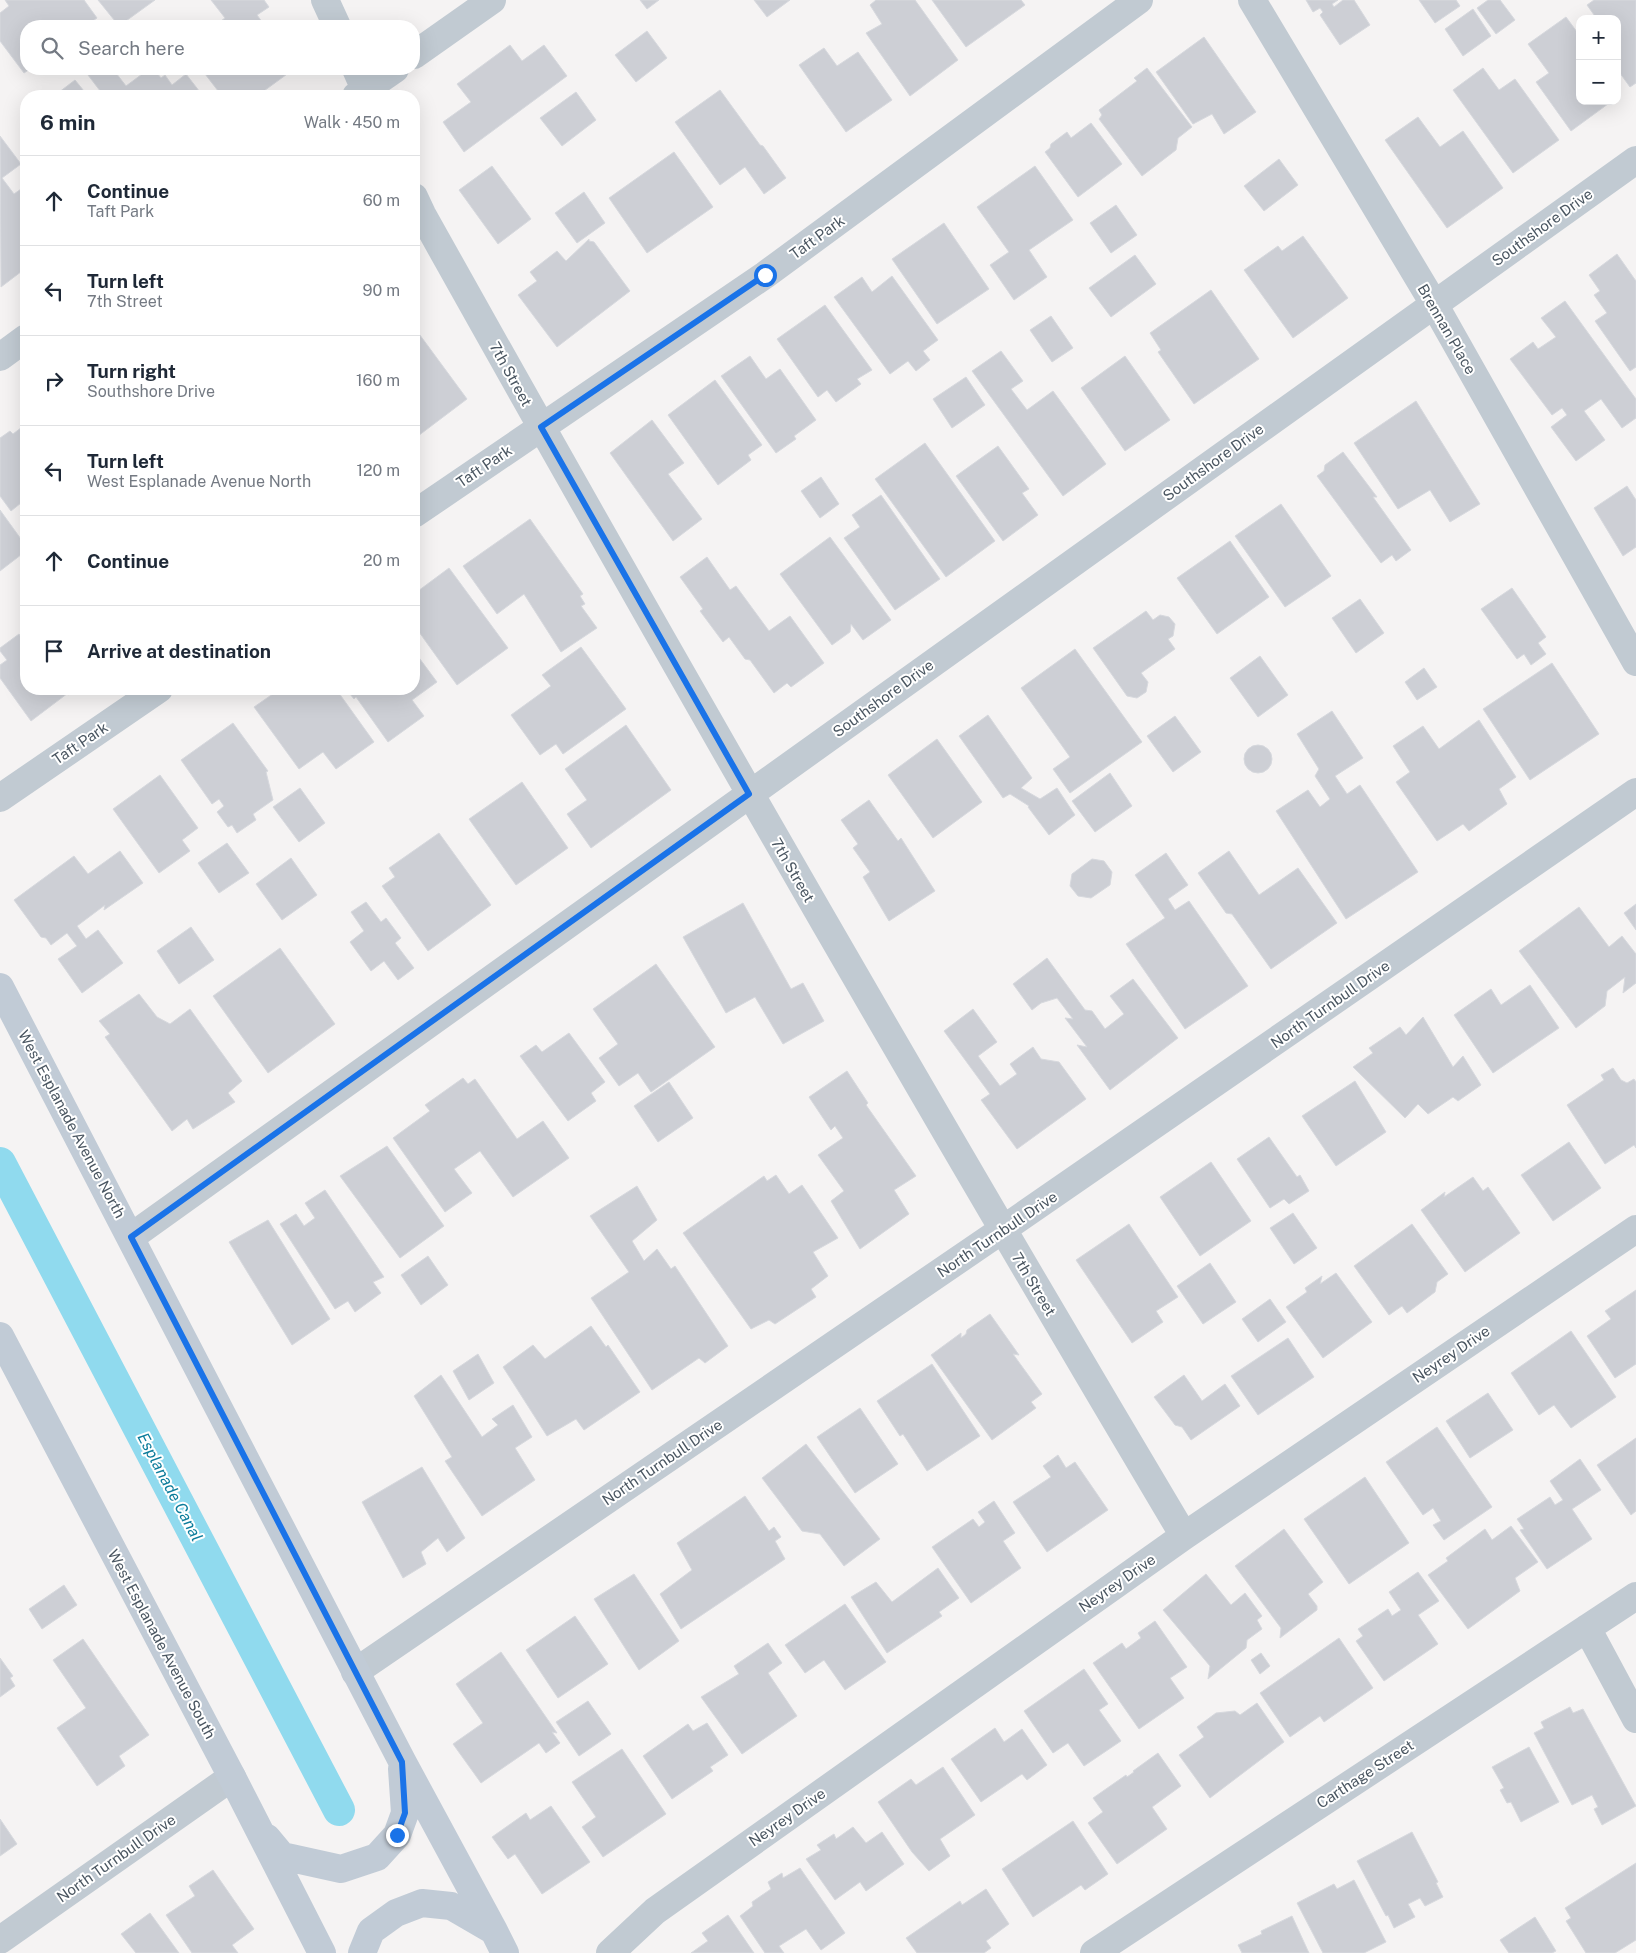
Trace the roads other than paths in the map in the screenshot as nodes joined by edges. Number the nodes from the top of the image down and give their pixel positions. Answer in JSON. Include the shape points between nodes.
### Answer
{"nodes":[{"id":1,"x":325,"y":0,"type":"edge"},
{"id":2,"x":492,"y":0,"type":"edge"},
{"id":3,"x":1139,"y":0,"type":"edge"},
{"id":4,"x":1252,"y":0,"type":"edge"},
{"id":5,"x":334,"y":20,"type":"edge"},
{"id":6,"x":420,"y":51,"type":"edge"},
{"id":7,"x":384,"y":75,"type":"edge"},
{"id":8,"x":361,"y":88,"type":"edge"},
{"id":9,"x":1636,"y":160,"type":"edge"},
{"id":10,"x":420,"y":210,"type":"edge"},
{"id":11,"x":1434,"y":304,"type":"junction"},
{"id":12,"x":20,"y":343,"type":"edge"},
{"id":13,"x":0,"y":358,"type":"edge"},
{"id":14,"x":541,"y":427,"type":"junction"},
{"id":15,"x":420,"y":510,"type":"edge"},
{"id":16,"x":1636,"y":662,"type":"edge"},
{"id":17,"x":150,"y":695,"type":"edge"},
{"id":18,"x":1636,"y":792,"type":"edge"},
{"id":19,"x":749,"y":794,"type":"junction"},
{"id":20,"x":0,"y":798,"type":"edge"},
{"id":21,"x":0,"y":986,"type":"edge"},
{"id":22,"x":1636,"y":1229,"type":"edge"},
{"id":23,"x":1002,"y":1230,"type":"junction"},
{"id":24,"x":131,"y":1237,"type":"junction"},
{"id":25,"x":2,"y":1345,"type":"edge"},
{"id":26,"x":1184,"y":1536,"type":"junction"},
{"id":27,"x":1636,"y":1596,"type":"edge"},
{"id":28,"x":1587,"y":1628,"type":"junction"},
{"id":29,"x":355,"y":1672,"type":"junction"},
{"id":30,"x":1636,"y":1718,"type":"edge"},
{"id":31,"x":402,"y":1762,"type":"junction"},
{"id":32,"x":232,"y":1777,"type":"junction"},
{"id":33,"x":259,"y":1829,"type":"junction"},
{"id":34,"x":0,"y":1940,"type":"edge"},
{"id":35,"x":499,"y":1942,"type":"edge"},
{"id":36,"x":1101,"y":1951,"type":"edge"},
{"id":37,"x":322,"y":1953,"type":"edge"},
{"id":38,"x":362,"y":1953,"type":"edge"},
{"id":39,"x":610,"y":1953,"type":"edge"}],
"edges":[{"from":1,"to":5,"type":"street"},
{"from":2,"to":6,"type":"street"},
{"from":3,"to":14,"type":"street","name":"Taft Park","via":[[765,275]]},
{"from":4,"to":11,"type":"street","name":"Brennan Place"},
{"from":7,"to":8,"type":"street"},
{"from":9,"to":11,"type":"street","name":"Southshore Drive"},
{"from":10,"to":14,"type":"street","name":"7th Street"},
{"from":11,"to":16,"type":"street","name":"Brennan Place"},
{"from":11,"to":19,"type":"street","name":"Southshore Drive"},
{"from":12,"to":13,"type":"street"},
{"from":14,"to":15,"type":"street","name":"Taft Park"},
{"from":14,"to":19,"type":"street","name":"7th Street"},
{"from":17,"to":20,"type":"street","name":"Taft Park"},
{"from":18,"to":23,"type":"street","name":"North Turnbull Drive"},
{"from":19,"to":23,"type":"street","name":"7th Street"},
{"from":19,"to":24,"type":"street","name":"Southshore Drive"},
{"from":21,"to":24,"type":"main road","name":"West Esplanade Avenue North"},
{"from":22,"to":26,"type":"street","name":"Neyrey Drive"},
{"from":23,"to":26,"type":"street","name":"7th Street"},
{"from":23,"to":29,"type":"street","name":"North Turnbull Drive"},
{"from":24,"to":29,"type":"main road","name":"West Esplanade Avenue North"},
{"from":25,"to":32,"type":"main road","name":"West Esplanade Avenue South"},
{"from":26,"to":39,"type":"street","name":"Neyrey Drive","via":[[655,1910]]},
{"from":27,"to":28,"type":"street","name":"Carthage Street"},
{"from":28,"to":30,"type":"street"},
{"from":28,"to":36,"type":"street","name":"Carthage Street"},
{"from":29,"to":31,"type":"main road","name":"West Esplanade Avenue North"},
{"from":31,"to":33,"type":"main road","via":[[405,1813],[397,1835],[377,1857],[341,1869],[312,1864],[282,1856]]},
{"from":31,"to":35,"type":"main road","name":"West Esplanade Avenue North"},
{"from":32,"to":33,"type":"main road","name":"West Esplanade Avenue South"},
{"from":32,"to":34,"type":"street","name":"North Turnbull Drive"},
{"from":33,"to":37,"type":"main road","name":"West Esplanade Avenue South"},
{"from":35,"to":38,"type":"main road","via":[[451,1906],[422,1903],[396,1912],[371,1931]]}]}
